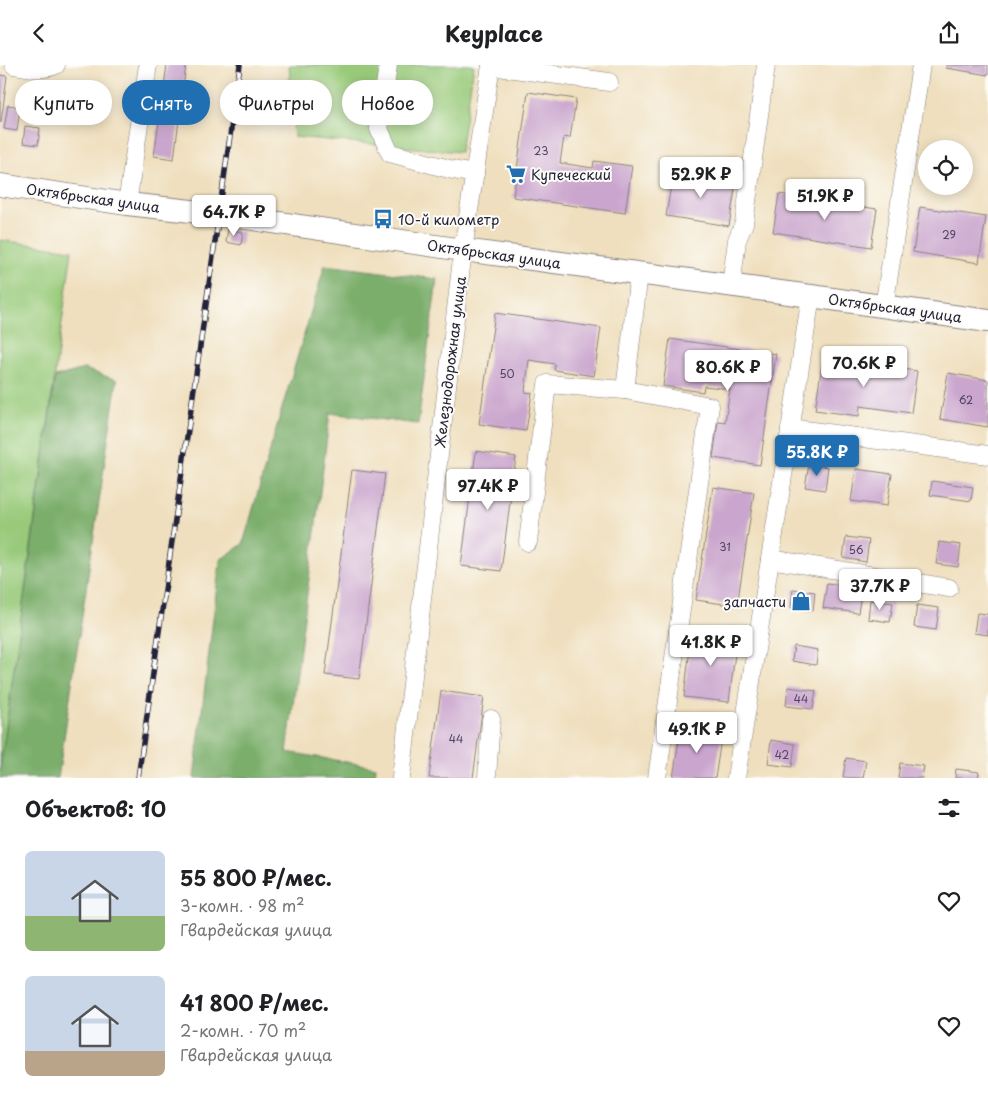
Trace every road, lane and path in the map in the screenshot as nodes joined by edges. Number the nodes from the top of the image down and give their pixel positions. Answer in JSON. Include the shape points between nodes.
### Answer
{"nodes":[{"id":1,"x":14,"y":65,"type":"edge"},
{"id":2,"x":56,"y":65,"type":"edge"},
{"id":3,"x":148,"y":65,"type":"edge"},
{"id":4,"x":388,"y":65,"type":"edge"},
{"id":5,"x":491,"y":65,"type":"edge"},
{"id":6,"x":766,"y":65,"type":"edge"},
{"id":7,"x":920,"y":65,"type":"edge"},
{"id":8,"x":609,"y":82,"type":"dead end"},
{"id":9,"x":475,"y":174,"type":"junction"},
{"id":10,"x":0,"y":185,"type":"edge"},
{"id":11,"x":127,"y":204,"type":"junction"},
{"id":12,"x":464,"y":250,"type":"junction"},
{"id":13,"x":639,"y":273,"type":"junction"},
{"id":14,"x":731,"y":286,"type":"junction"},
{"id":15,"x":811,"y":296,"type":"junction"},
{"id":16,"x":884,"y":307,"type":"junction"},
{"id":17,"x":988,"y":321,"type":"edge"},
{"id":18,"x":625,"y":390,"type":"junction"},
{"id":19,"x":790,"y":428,"type":"junction"},
{"id":20,"x":988,"y":455,"type":"edge"},
{"id":21,"x":528,"y":542,"type":"dead end"},
{"id":22,"x":770,"y":559,"type":"junction"},
{"id":23,"x":949,"y":588,"type":"dead end"},
{"id":24,"x":491,"y":719,"type":"dead end"},
{"id":25,"x":401,"y":778,"type":"edge"},
{"id":26,"x":486,"y":778,"type":"edge"},
{"id":27,"x":657,"y":778,"type":"edge"},
{"id":28,"x":736,"y":778,"type":"edge"}],
"edges":[{"from":1,"to":2,"type":"street","via":[[34,68]]},
{"from":3,"to":11,"type":"street"},
{"from":4,"to":9,"type":"street","via":[[379,129],[390,153]]},
{"from":5,"to":8,"type":"street"},
{"from":5,"to":9,"type":"street","name":"Железнодорожная улица"},
{"from":6,"to":14,"type":"street","via":[[744,223],[736,239]]},
{"from":7,"to":16,"type":"street"},
{"from":9,"to":12,"type":"street","name":"Железнодорожная улица"},
{"from":10,"to":11,"type":"main road","name":"Октябрьская улица"},
{"from":11,"to":12,"type":"main road","name":"Октябрьская улица","via":[[219,214]]},
{"from":12,"to":13,"type":"main road","name":"Октябрьская улица"},
{"from":12,"to":25,"type":"street","name":"Железнодорожная улица"},
{"from":13,"to":14,"type":"main road","name":"Октябрьская улица"},
{"from":13,"to":18,"type":"street"},
{"from":14,"to":15,"type":"main road","name":"Октябрьская улица"},
{"from":15,"to":16,"type":"main road","name":"Октябрьская улица"},
{"from":15,"to":19,"type":"street"},
{"from":16,"to":17,"type":"main road","name":"Октябрьская улица"},
{"from":18,"to":21,"type":"street","via":[[548,384]]},
{"from":18,"to":27,"type":"street","via":[[710,406]]},
{"from":19,"to":20,"type":"street"},
{"from":19,"to":22,"type":"street"},
{"from":22,"to":23,"type":"street"},
{"from":22,"to":28,"type":"street"},
{"from":24,"to":26,"type":"street"}]}
